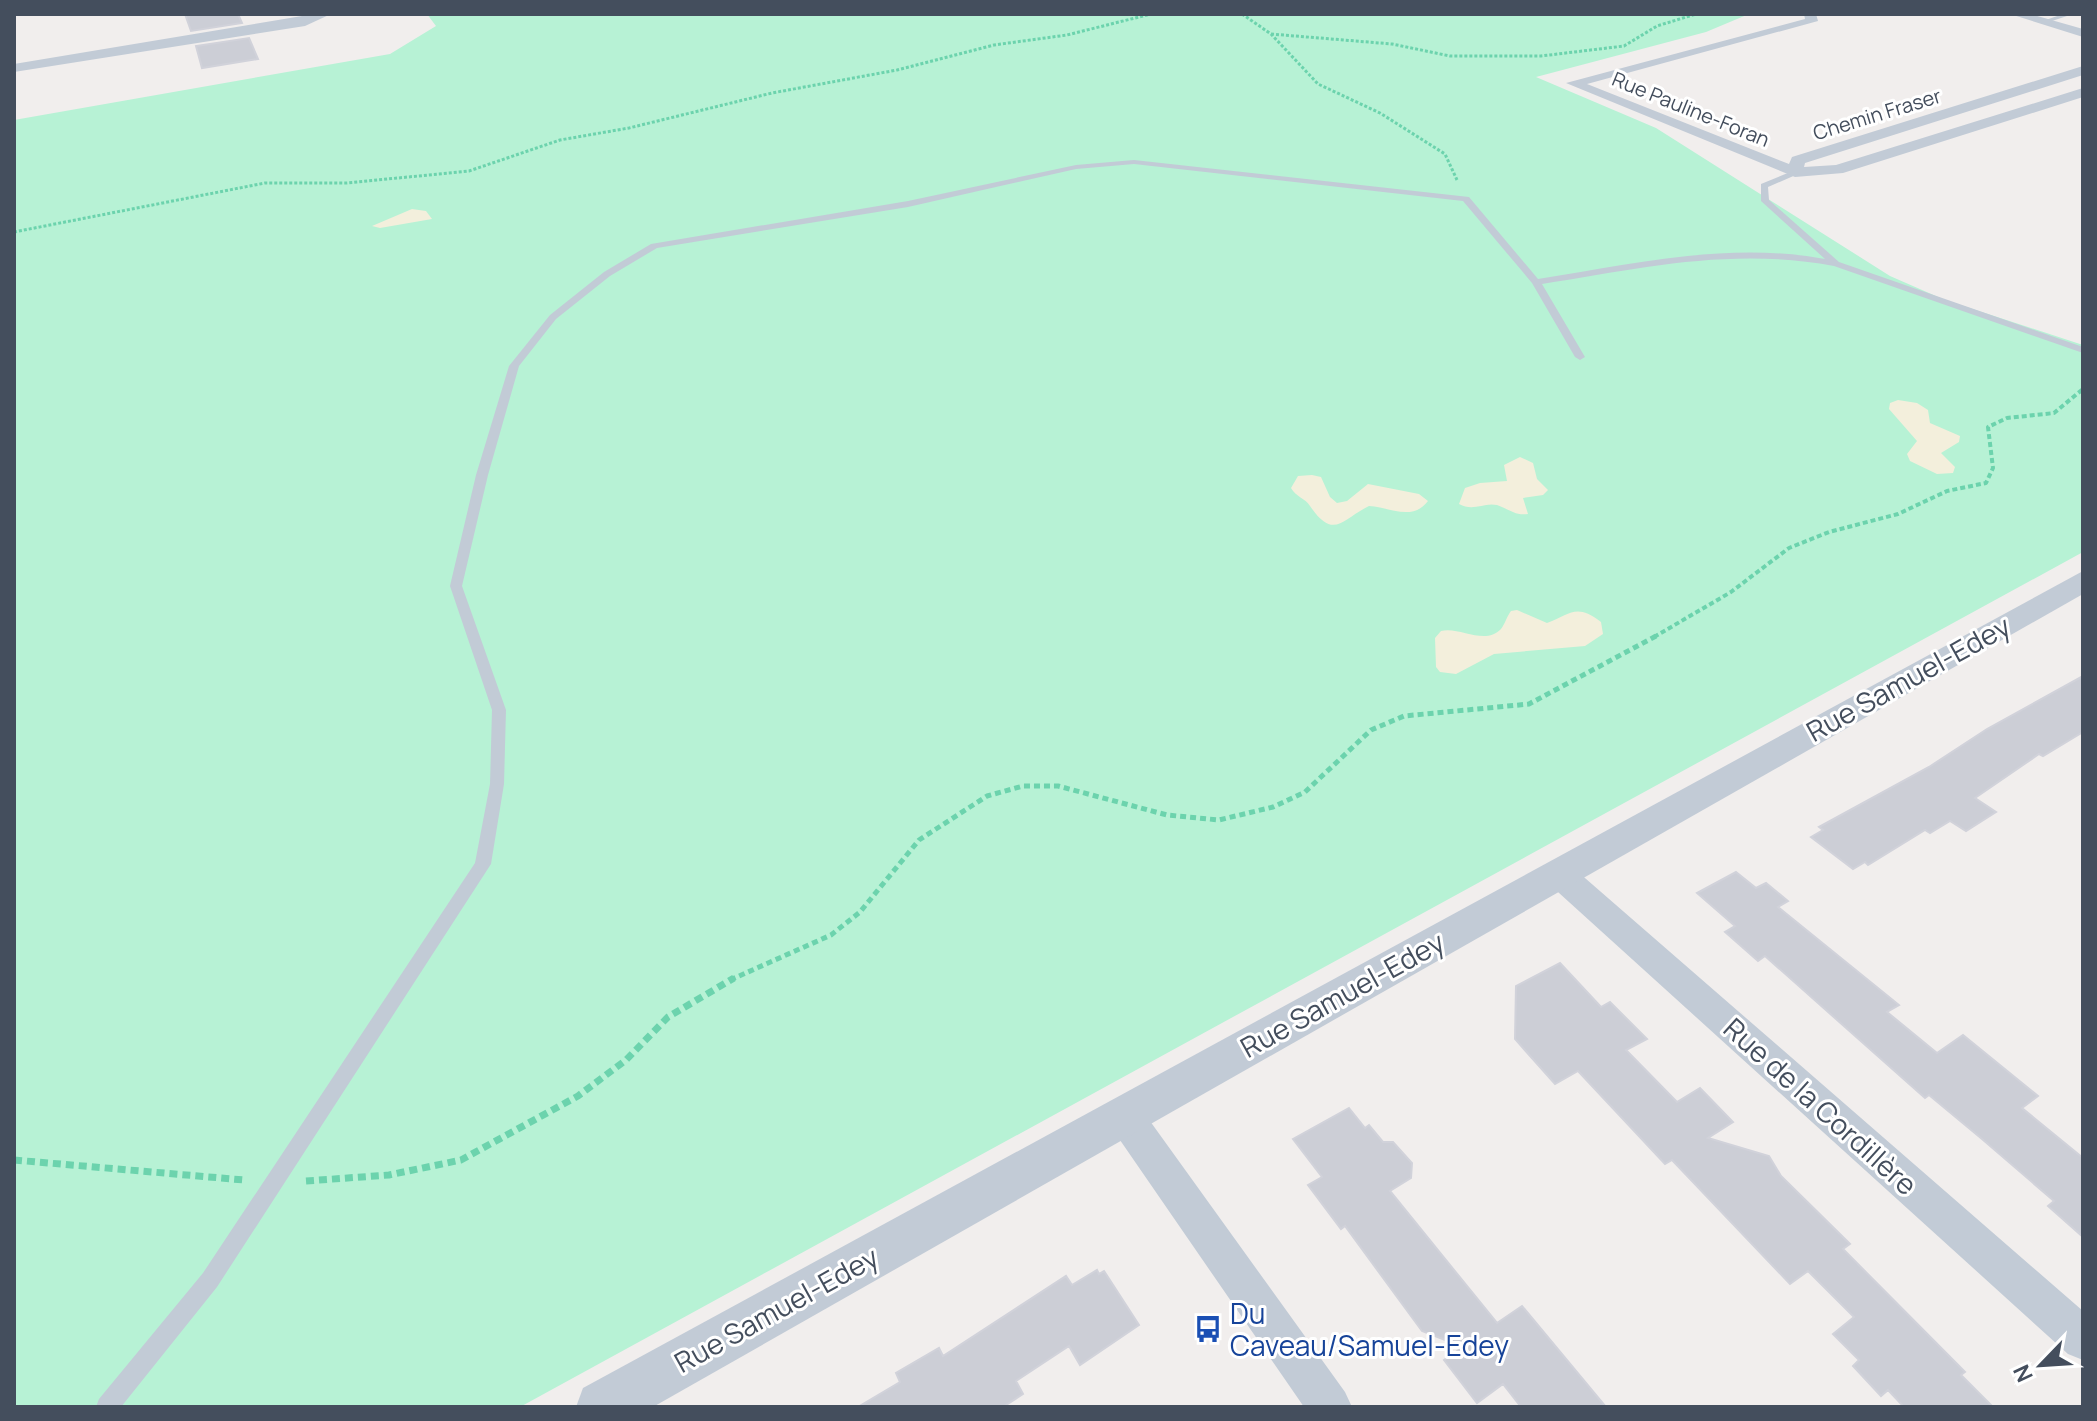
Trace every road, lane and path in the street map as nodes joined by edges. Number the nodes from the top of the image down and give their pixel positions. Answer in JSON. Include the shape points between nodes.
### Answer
{"nodes":[{"id":1,"x":325,"y":14,"type":"edge"},
{"id":2,"x":1151,"y":14,"type":"edge"},
{"id":3,"x":1242,"y":14,"type":"edge"},
{"id":4,"x":1696,"y":14,"type":"edge"},
{"id":5,"x":1810,"y":14,"type":"edge"},
{"id":6,"x":2016,"y":14,"type":"edge"},
{"id":7,"x":2070,"y":14,"type":"edge"},
{"id":8,"x":2043,"y":22,"type":"junction"},
{"id":9,"x":2083,"y":33,"type":"edge"},
{"id":10,"x":1271,"y":34,"type":"junction"},
{"id":11,"x":14,"y":68,"type":"edge"},
{"id":12,"x":2083,"y":70,"type":"edge"},
{"id":13,"x":2083,"y":92,"type":"edge"},
{"id":14,"x":1795,"y":172,"type":"junction"},
{"id":15,"x":1466,"y":199,"type":"junction"},
{"id":16,"x":14,"y":232,"type":"edge"},
{"id":17,"x":1836,"y":264,"type":"junction"},
{"id":18,"x":1536,"y":282,"type":"junction"},
{"id":19,"x":2083,"y":350,"type":"edge"},
{"id":20,"x":1580,"y":357,"type":"dead end"},
{"id":21,"x":2083,"y":389,"type":"edge"},
{"id":22,"x":2083,"y":581,"type":"edge"},
{"id":23,"x":1559,"y":874,"type":"junction"},
{"id":24,"x":1124,"y":1115,"type":"junction"},
{"id":25,"x":14,"y":1160,"type":"edge"},
{"id":26,"x":276,"y":1181,"type":"junction"},
{"id":27,"x":2083,"y":1339,"type":"edge"},
{"id":28,"x":107,"y":1407,"type":"edge"},
{"id":29,"x":602,"y":1407,"type":"edge"},
{"id":30,"x":1330,"y":1407,"type":"edge"}],
"edges":[{"from":1,"to":11,"type":"street","via":[[305,22]]},
{"from":2,"to":16,"type":"path","via":[[560,140],[469,171],[361,182],[265,183]]},
{"from":3,"to":10,"type":"path"},
{"from":4,"to":10,"type":"path","via":[[1657,26],[1624,46],[1530,56],[1450,56],[1392,44]]},
{"from":5,"to":14,"type":"street","name":"Rue Pauline-Foran","via":[[1812,21],[1573,83]]},
{"from":6,"to":8,"type":"street"},
{"from":7,"to":8,"type":"lane"},
{"from":8,"to":9,"type":"street"},
{"from":10,"to":15,"type":"path","via":[[1318,84],[1380,113],[1445,154]]},
{"from":12,"to":14,"type":"street","name":"Chemin Fraser","via":[[1798,160]]},
{"from":13,"to":14,"type":"street","name":"Chemin Fraser","via":[[1837,170]]},
{"from":14,"to":17,"type":"lane","via":[[1764,186],[1765,201]]},
{"from":15,"to":18,"type":"lane"},
{"from":15,"to":26,"type":"lane","via":[[1134,162],[1076,167],[908,204],[654,246],[607,274],[553,317],[514,366],[456,586],[499,710],[497,784],[483,864]]},
{"from":17,"to":18,"type":"lane","via":[[1764,253]]},
{"from":17,"to":19,"type":"lane"},
{"from":18,"to":20,"type":"lane"},
{"from":21,"to":26,"type":"path","via":[[2054,413],[2007,418],[1988,427],[1993,468],[1986,483],[1947,491],[1898,514],[1789,548],[1731,592],[1529,704],[1404,716],[1371,730],[1305,792],[1273,807],[1219,820],[1167,815],[1058,786],[1023,786],[987,796],[919,840],[860,912],[831,935],[724,983],[679,1010],[626,1060],[523,1128],[461,1160],[389,1175]]},
{"from":22,"to":23,"type":"street","name":"Rue Samuel-Edey"},
{"from":23,"to":24,"type":"street","name":"Rue Samuel-Edey"},
{"from":23,"to":27,"type":"street","name":"Rue de la Cordillère"},
{"from":24,"to":29,"type":"street","name":"Rue Samuel-Edey"},
{"from":24,"to":30,"type":"street"},
{"from":25,"to":26,"type":"path"},
{"from":26,"to":28,"type":"lane","via":[[210,1280]]}]}
